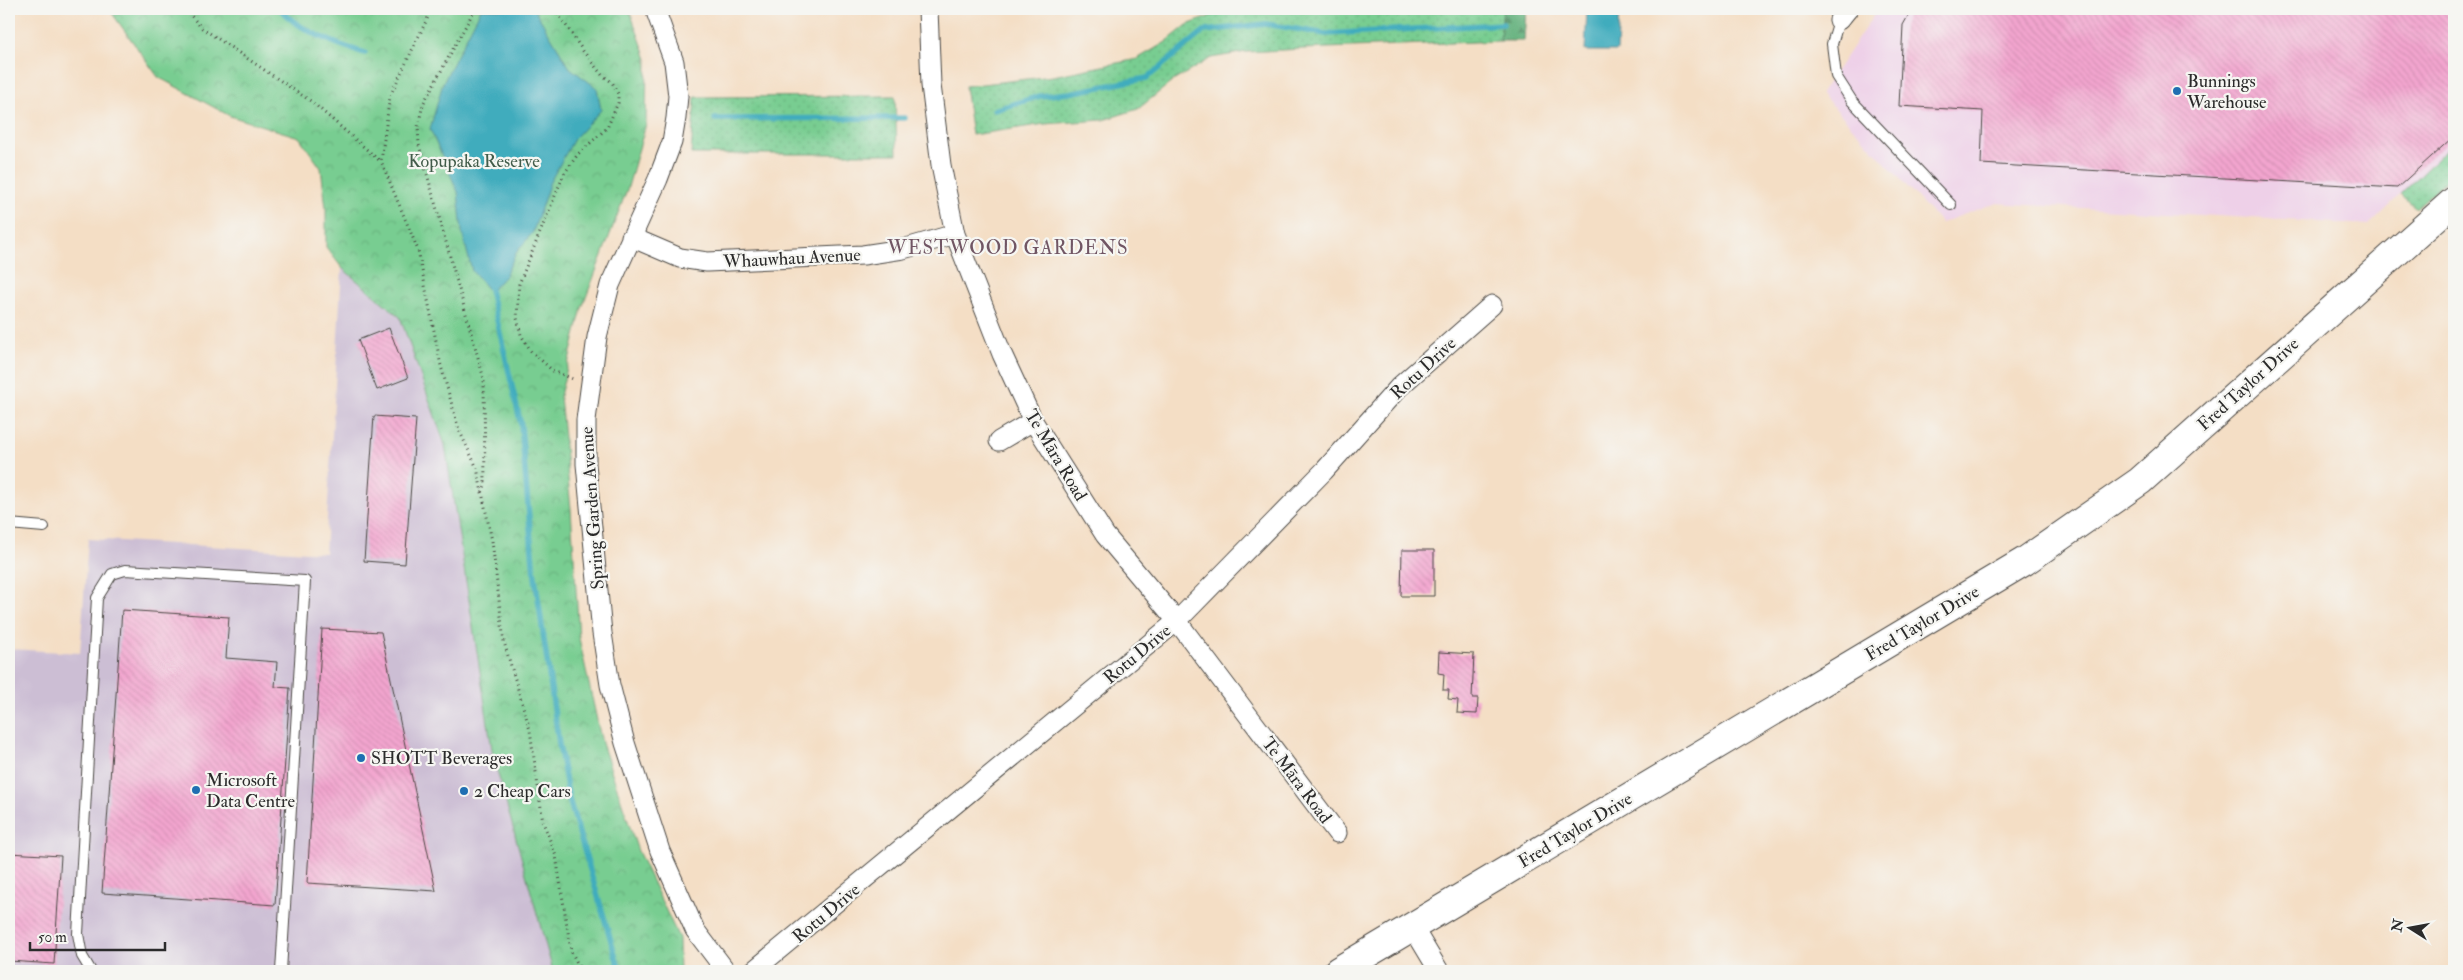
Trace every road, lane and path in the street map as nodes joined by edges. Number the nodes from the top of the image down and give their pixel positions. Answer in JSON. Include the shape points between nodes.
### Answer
{"nodes":[{"id":1,"x":185,"y":9,"type":"edge"},
{"id":2,"x":432,"y":9,"type":"edge"},
{"id":3,"x":475,"y":9,"type":"edge"},
{"id":4,"x":555,"y":9,"type":"edge"},
{"id":5,"x":657,"y":9,"type":"edge"},
{"id":6,"x":928,"y":9,"type":"edge"},
{"id":7,"x":1843,"y":15,"type":"edge"},
{"id":8,"x":381,"y":162,"type":"junction"},
{"id":9,"x":2454,"y":201,"type":"edge"},
{"id":10,"x":1951,"y":205,"type":"dead end"},
{"id":11,"x":955,"y":234,"type":"junction"},
{"id":12,"x":631,"y":238,"type":"junction"},
{"id":13,"x":1492,"y":305,"type":"dead end"},
{"id":14,"x":574,"y":379,"type":"dead end"},
{"id":15,"x":1033,"y":421,"type":"junction"},
{"id":16,"x":999,"y":441,"type":"dead end"},
{"id":17,"x":482,"y":493,"type":"junction"},
{"id":18,"x":9,"y":524,"type":"edge"},
{"id":19,"x":44,"y":527,"type":"dead end"},
{"id":20,"x":1177,"y":621,"type":"junction"},
{"id":21,"x":1337,"y":833,"type":"dead end"},
{"id":22,"x":1412,"y":926,"type":"junction"},
{"id":23,"x":91,"y":971,"type":"edge"},
{"id":24,"x":280,"y":971,"type":"edge"},
{"id":25,"x":581,"y":971,"type":"edge"},
{"id":26,"x":726,"y":971,"type":"edge"},
{"id":27,"x":753,"y":971,"type":"edge"},
{"id":28,"x":1338,"y":971,"type":"edge"},
{"id":29,"x":1440,"y":971,"type":"edge"}],
"edges":[{"from":1,"to":8,"type":"path","via":[[202,28],[312,102]]},
{"from":2,"to":8,"type":"path","via":[[390,96]]},
{"from":3,"to":17,"type":"path","via":[[423,104],[418,127],[419,145],[484,379],[485,485]]},
{"from":4,"to":14,"type":"path","via":[[583,51],[602,75],[612,82],[618,94],[618,103],[607,128],[578,154],[564,174],[519,284],[517,318],[521,335],[531,351],[553,371]]},
{"from":5,"to":12,"type":"street","name":"Spring Garden Avenue","via":[[674,62],[678,96],[676,118],[672,142]]},
{"from":6,"to":11,"type":"street","name":"Te Māra Road","via":[[931,85],[941,166]]},
{"from":7,"to":10,"type":"lane","via":[[1832,44],[1836,76],[1852,101]]},
{"from":8,"to":17,"type":"path","via":[[418,250],[441,366],[459,430],[477,468]]},
{"from":9,"to":22,"type":"main road","name":"Fred Taylor Drive","via":[[2140,481],[2025,561]]},
{"from":11,"to":12,"type":"street","name":"Whauwhau Avenue","via":[[863,256],[707,262],[680,258]]},
{"from":11,"to":15,"type":"street","name":"Te Māra Road","via":[[1002,354]]},
{"from":12,"to":26,"type":"street","name":"Spring Garden Avenue","via":[[610,285],[597,337],[586,420],[586,464],[602,633],[610,685],[623,735],[660,851],[695,930]]},
{"from":13,"to":20,"type":"street","name":"Rotu Drive","via":[[1399,387],[1324,471]]},
{"from":15,"to":16,"type":"street"},
{"from":15,"to":20,"type":"street","name":"Te Māra Road","via":[[1105,535]]},
{"from":17,"to":25,"type":"path","via":[[492,541],[504,642],[530,730],[543,822],[556,856],[572,951]]},
{"from":18,"to":19,"type":"lane"},
{"from":20,"to":21,"type":"street","name":"Te Māra Road"},
{"from":20,"to":27,"type":"street","name":"Rotu Drive"},
{"from":22,"to":28,"type":"main road","name":"Fred Taylor Drive"},
{"from":22,"to":29,"type":"street"},
{"from":23,"to":24,"type":"lane","via":[[82,956],[78,934],[97,598],[112,574],[125,570],[304,581]]}]}
